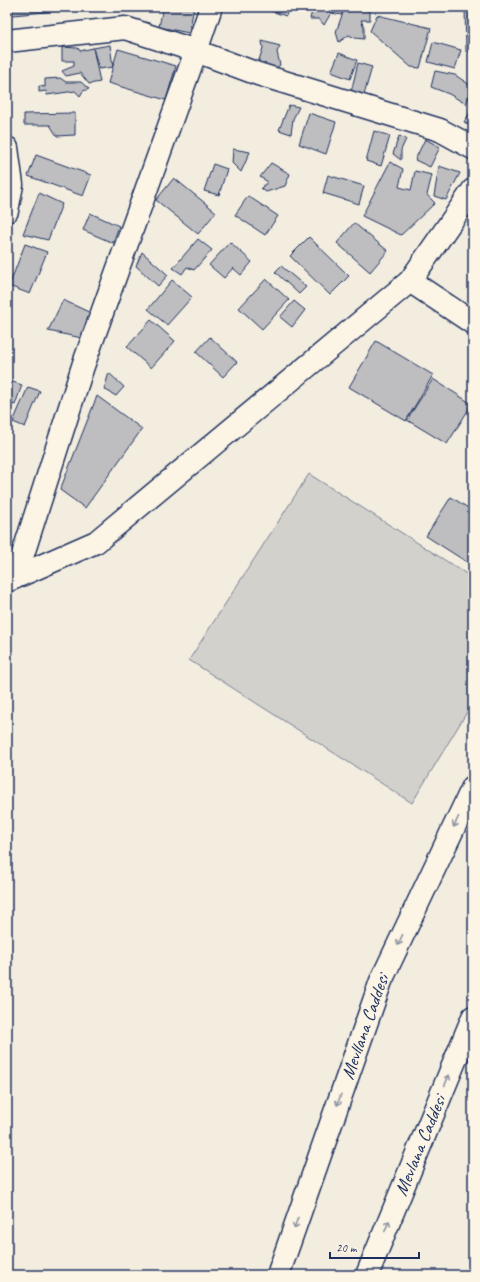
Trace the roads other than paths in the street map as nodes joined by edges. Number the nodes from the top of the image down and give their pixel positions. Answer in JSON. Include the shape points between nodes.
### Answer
{"nodes":[{"id":1,"x":211,"y":7,"type":"edge"},
{"id":2,"x":7,"y":41,"type":"edge"},
{"id":3,"x":196,"y":51,"type":"junction"},
{"id":4,"x":7,"y":148,"type":"edge"},
{"id":5,"x":473,"y":148,"type":"edge"},
{"id":6,"x":473,"y":190,"type":"edge"},
{"id":7,"x":7,"y":211,"type":"edge"},
{"id":8,"x":410,"y":281,"type":"junction"},
{"id":9,"x":473,"y":323,"type":"edge"},
{"id":10,"x":12,"y":579,"type":"edge"},
{"id":11,"x":473,"y":787,"type":"edge"},
{"id":12,"x":473,"y":1017,"type":"edge"},
{"id":13,"x":278,"y":1275,"type":"edge"},
{"id":14,"x":367,"y":1275,"type":"edge"}],
"edges":[{"from":1,"to":3,"type":"street"},
{"from":2,"to":3,"type":"street","via":[[125,28]]},
{"from":3,"to":5,"type":"street","via":[[258,74],[440,130]]},
{"from":3,"to":10,"type":"street","via":[[83,366]]},
{"from":4,"to":7,"type":"street","via":[[12,185]]},
{"from":6,"to":8,"type":"street"},
{"from":8,"to":9,"type":"street"},
{"from":8,"to":10,"type":"street","via":[[96,542]]},
{"from":11,"to":13,"type":"street","name":"Mevllana Caddesi","one_way":true,"via":[[381,981]]},
{"from":14,"to":12,"type":"street","name":"Mevlana Caddesi","one_way":true}]}
